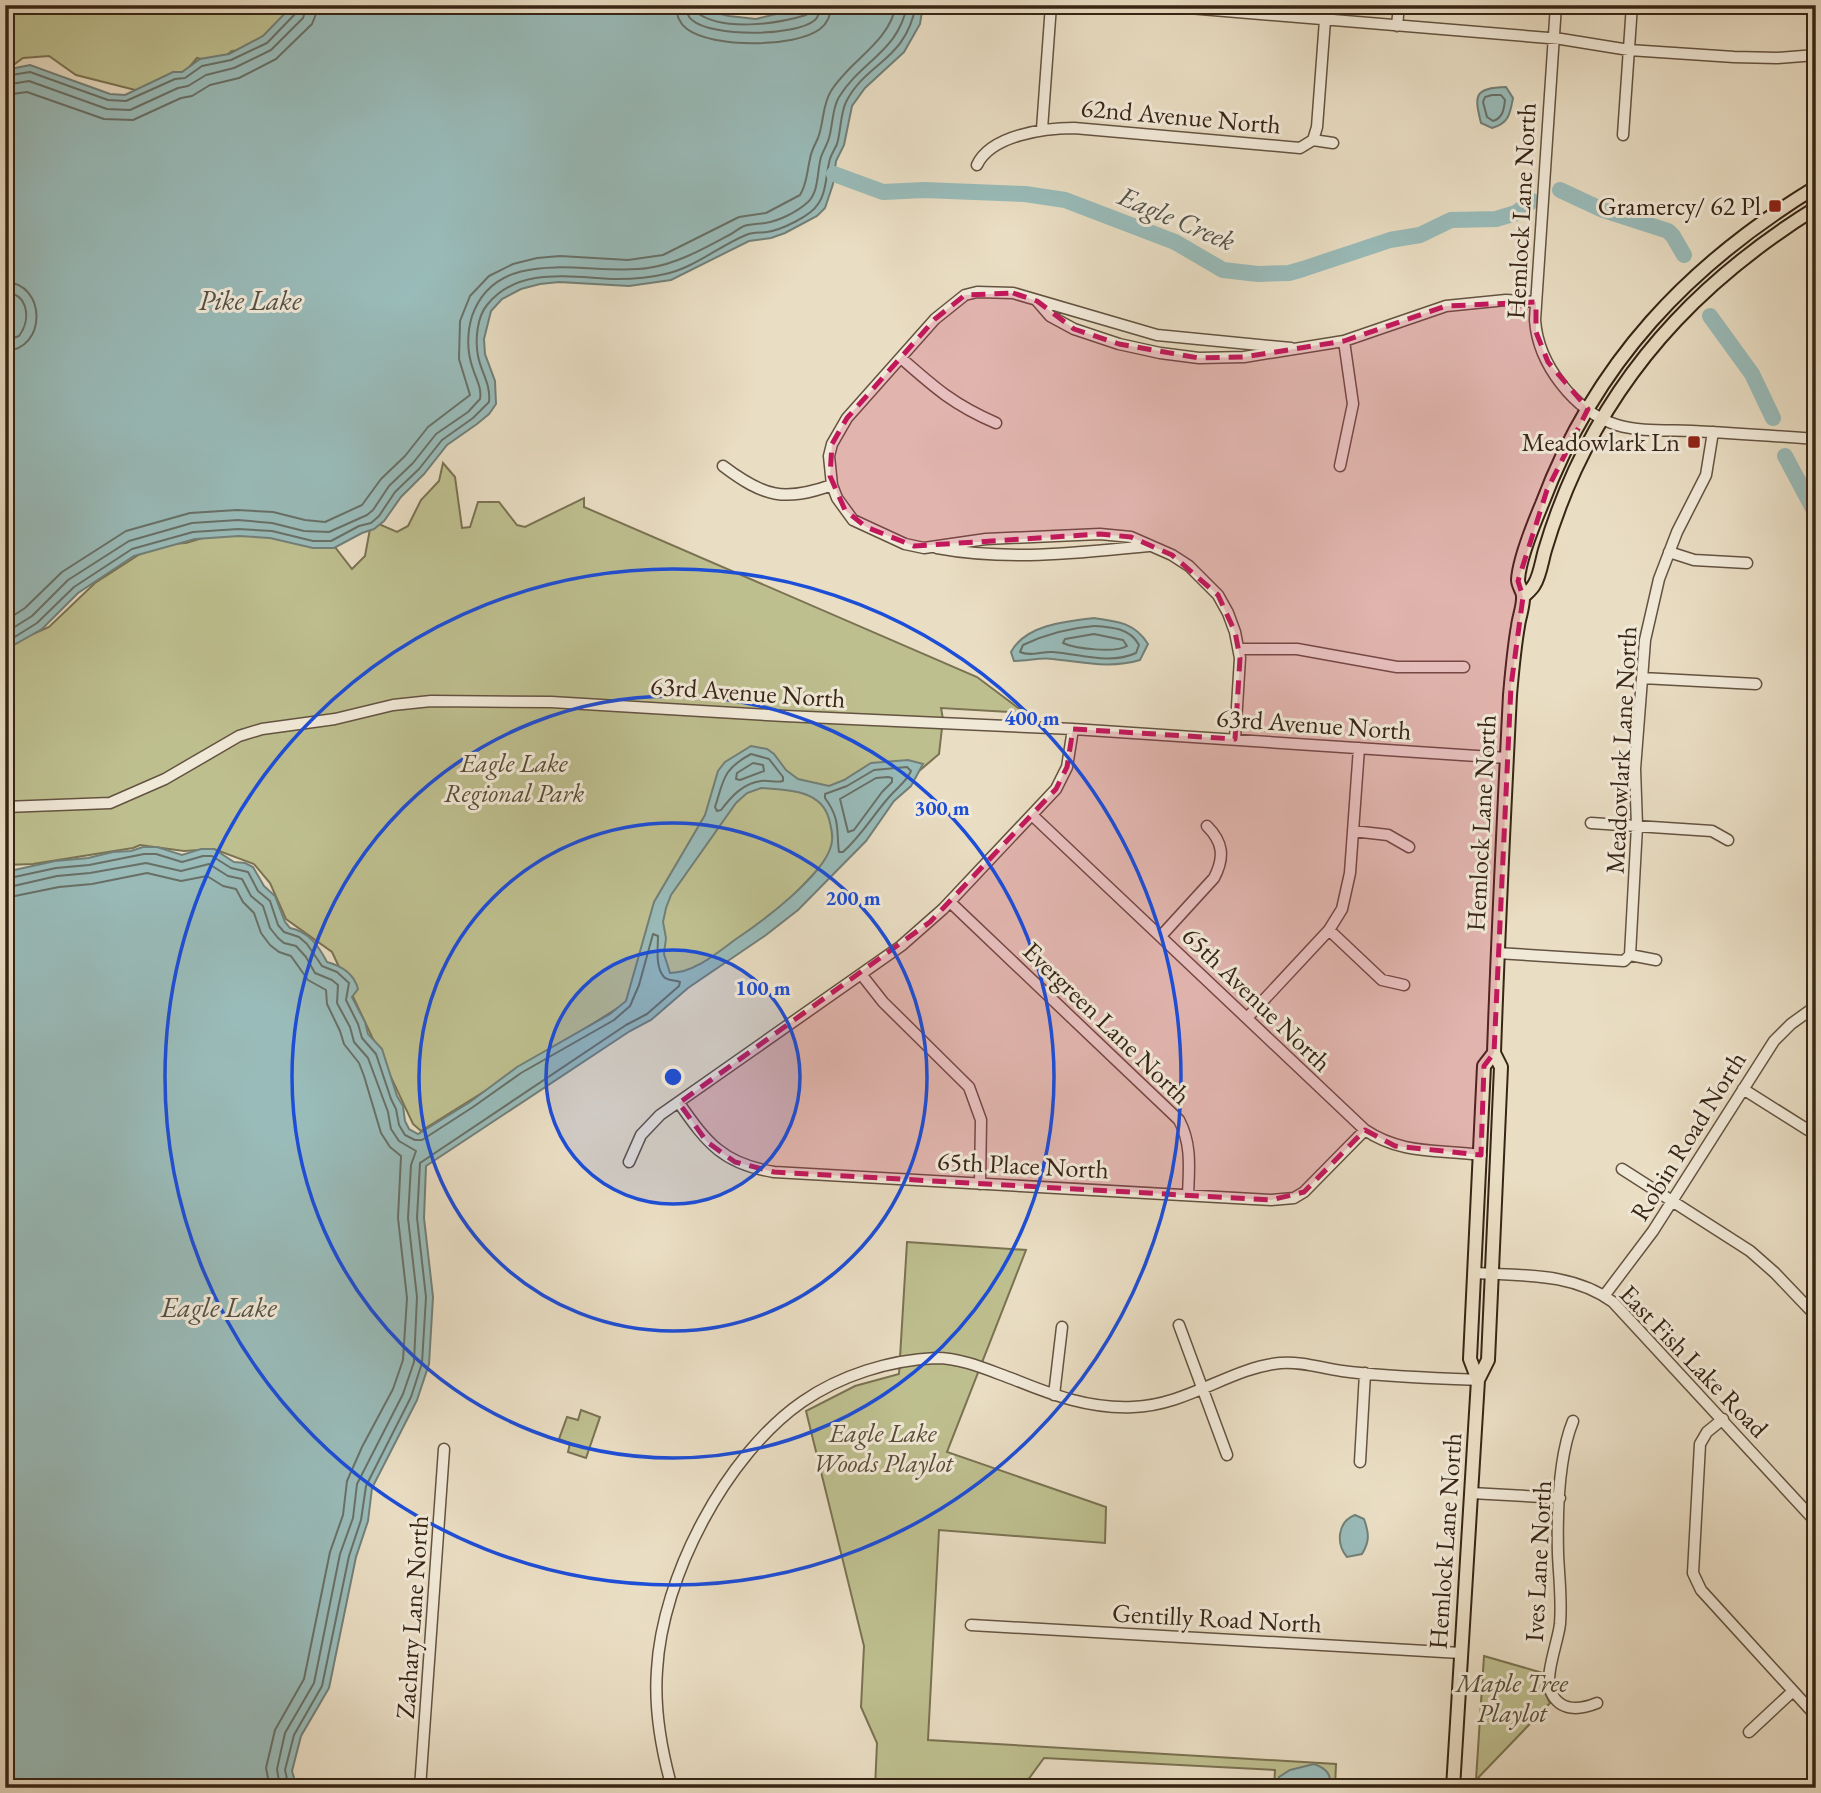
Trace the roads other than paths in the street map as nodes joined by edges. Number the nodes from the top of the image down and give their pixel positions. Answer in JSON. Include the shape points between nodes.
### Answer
{"nodes":[{"id":1,"x":1051,"y":5,"type":"edge"},
{"id":2,"x":1153,"y":5,"type":"edge"},
{"id":3,"x":1399,"y":5,"type":"edge"},
{"id":4,"x":1556,"y":5,"type":"edge"},
{"id":5,"x":1632,"y":5,"type":"edge"},
{"id":6,"x":1325,"y":20,"type":"junction"},
{"id":7,"x":1397,"y":26,"type":"junction"},
{"id":8,"x":1554,"y":39,"type":"junction"},
{"id":9,"x":1629,"y":50,"type":"junction"},
{"id":10,"x":1816,"y":55,"type":"edge"},
{"id":11,"x":1042,"y":129,"type":"junction"},
{"id":12,"x":1623,"y":135,"type":"dead end"},
{"id":13,"x":1313,"y":140,"type":"junction"},
{"id":14,"x":1333,"y":143,"type":"dead end"},
{"id":15,"x":977,"y":165,"type":"dead end"},
{"id":16,"x":1816,"y":187,"type":"edge"},
{"id":17,"x":1816,"y":208,"type":"edge"},
{"id":18,"x":1037,"y":301,"type":"junction"},
{"id":19,"x":1536,"y":302,"type":"junction"},
{"id":20,"x":1344,"y":341,"type":"junction"},
{"id":21,"x":1291,"y":348,"type":"junction"},
{"id":22,"x":901,"y":358,"type":"junction"},
{"id":23,"x":1588,"y":409,"type":"junction"},
{"id":24,"x":1603,"y":418,"type":"junction"},
{"id":25,"x":996,"y":423,"type":"dead end"},
{"id":26,"x":1713,"y":432,"type":"junction"},
{"id":27,"x":1816,"y":439,"type":"edge"},
{"id":28,"x":1340,"y":466,"type":"dead end"},
{"id":29,"x":723,"y":467,"type":"dead end"},
{"id":30,"x":832,"y":485,"type":"junction"},
{"id":31,"x":1150,"y":546,"type":"junction"},
{"id":32,"x":933,"y":547,"type":"junction"},
{"id":33,"x":1669,"y":552,"type":"junction"},
{"id":34,"x":1747,"y":563,"type":"dead end"},
{"id":35,"x":1523,"y":597,"type":"junction"},
{"id":36,"x":1239,"y":649,"type":"junction"},
{"id":37,"x":1464,"y":667,"type":"dead end"},
{"id":38,"x":1642,"y":678,"type":"junction"},
{"id":39,"x":1756,"y":684,"type":"dead end"},
{"id":40,"x":1073,"y":729,"type":"junction"},
{"id":41,"x":1235,"y":740,"type":"junction"},
{"id":42,"x":1359,"y":748,"type":"junction"},
{"id":43,"x":1507,"y":758,"type":"junction"},
{"id":44,"x":5,"y":807,"type":"edge"},
{"id":45,"x":1032,"y":815,"type":"junction"},
{"id":46,"x":1591,"y":823,"type":"dead end"},
{"id":47,"x":1207,"y":826,"type":"dead end"},
{"id":48,"x":1637,"y":826,"type":"junction"},
{"id":49,"x":1353,"y":831,"type":"junction"},
{"id":50,"x":1728,"y":840,"type":"dead end"},
{"id":51,"x":1409,"y":847,"type":"dead end"},
{"id":52,"x":950,"y":902,"type":"junction"},
{"id":53,"x":1329,"y":930,"type":"junction"},
{"id":54,"x":1161,"y":936,"type":"junction"},
{"id":55,"x":1497,"y":953,"type":"junction"},
{"id":56,"x":1630,"y":956,"type":"junction"},
{"id":57,"x":1656,"y":960,"type":"dead end"},
{"id":58,"x":861,"y":974,"type":"junction"},
{"id":59,"x":1404,"y":985,"type":"dead end"},
{"id":60,"x":1816,"y":1006,"type":"edge"},
{"id":61,"x":1247,"y":1018,"type":"junction"},
{"id":62,"x":1494,"y":1053,"type":"junction"},
{"id":63,"x":1743,"y":1089,"type":"junction"},
{"id":64,"x":679,"y":1103,"type":"junction"},
{"id":65,"x":1365,"y":1130,"type":"junction"},
{"id":66,"x":1816,"y":1135,"type":"edge"},
{"id":67,"x":1480,"y":1155,"type":"junction"},
{"id":68,"x":629,"y":1162,"type":"dead end"},
{"id":69,"x":1622,"y":1169,"type":"dead end"},
{"id":70,"x":980,"y":1184,"type":"junction"},
{"id":71,"x":1188,"y":1195,"type":"junction"},
{"id":72,"x":1673,"y":1201,"type":"junction"},
{"id":73,"x":1475,"y":1273,"type":"junction"},
{"id":74,"x":1492,"y":1274,"type":"junction"},
{"id":75,"x":1604,"y":1296,"type":"junction"},
{"id":76,"x":1816,"y":1316,"type":"edge"},
{"id":77,"x":1179,"y":1325,"type":"dead end"},
{"id":78,"x":1062,"y":1327,"type":"dead end"},
{"id":79,"x":1365,"y":1373,"type":"junction"},
{"id":80,"x":1478,"y":1380,"type":"junction"},
{"id":81,"x":1203,"y":1390,"type":"junction"},
{"id":82,"x":1054,"y":1395,"type":"junction"},
{"id":83,"x":1723,"y":1419,"type":"junction"},
{"id":84,"x":1573,"y":1421,"type":"dead end"},
{"id":85,"x":444,"y":1450,"type":"dead end"},
{"id":86,"x":1227,"y":1455,"type":"dead end"},
{"id":87,"x":1360,"y":1462,"type":"dead end"},
{"id":88,"x":1471,"y":1493,"type":"junction"},
{"id":89,"x":1560,"y":1498,"type":"junction"},
{"id":90,"x":1816,"y":1522,"type":"edge"},
{"id":91,"x":971,"y":1625,"type":"dead end"},
{"id":92,"x":1461,"y":1653,"type":"junction"},
{"id":93,"x":1793,"y":1691,"type":"junction"},
{"id":94,"x":1597,"y":1703,"type":"dead end"},
{"id":95,"x":1816,"y":1716,"type":"edge"},
{"id":96,"x":1749,"y":1732,"type":"dead end"},
{"id":97,"x":420,"y":1788,"type":"edge"},
{"id":98,"x":672,"y":1788,"type":"edge"},
{"id":99,"x":1453,"y":1788,"type":"edge"}],
"edges":[{"from":1,"to":11,"type":"street"},
{"from":2,"to":6,"type":"street"},
{"from":3,"to":7,"type":"street"},
{"from":4,"to":8,"type":"street","name":"Hemlock Lane North"},
{"from":5,"to":9,"type":"street"},
{"from":6,"to":7,"type":"street"},
{"from":6,"to":13,"type":"street"},
{"from":7,"to":8,"type":"street"},
{"from":8,"to":9,"type":"street"},
{"from":8,"to":19,"type":"street","name":"Hemlock Lane North"},
{"from":9,"to":10,"type":"street","via":[[1734,57]]},
{"from":9,"to":12,"type":"street"},
{"from":11,"to":13,"type":"street","name":"62nd Avenue North","via":[[1300,148]]},
{"from":11,"to":15,"type":"street","name":"62nd Avenue North","via":[[990,149]]},
{"from":13,"to":14,"type":"street","name":"62nd Avenue North"},
{"from":16,"to":23,"type":"main road","via":[[1756,226],[1687,283],[1638,335]]},
{"from":17,"to":24,"type":"main road","name":"Hemlock Lane North","via":[[1749,253],[1697,298],[1645,355]]},
{"from":18,"to":21,"type":"street","via":[[1157,335]]},
{"from":18,"to":21,"type":"street","via":[[1050,316],[1074,329],[1160,353],[1199,358]]},
{"from":18,"to":22,"type":"street","via":[[1001,291],[965,295],[935,319]]},
{"from":19,"to":20,"type":"street","via":[[1446,306]]},
{"from":19,"to":23,"type":"street","name":"Hemlock Lane North","via":[[1536,332],[1548,362],[1564,387]]},
{"from":20,"to":21,"type":"street"},
{"from":20,"to":28,"type":"street","via":[[1353,404]]},
{"from":22,"to":25,"type":"street","via":[[944,396]]},
{"from":22,"to":30,"type":"street","via":[[839,431],[829,456]]},
{"from":23,"to":24,"type":"street"},
{"from":23,"to":35,"type":"main road","name":"Hemlock Lane North","via":[[1554,473],[1534,525],[1518,581]]},
{"from":24,"to":26,"type":"street","via":[[1630,428]]},
{"from":24,"to":35,"type":"main road","name":"Hemlock Lane North","via":[[1559,509],[1535,585]]},
{"from":26,"to":27,"type":"street"},
{"from":26,"to":33,"type":"street","name":"Meadowlark Lane North","via":[[1706,475]]},
{"from":29,"to":30,"type":"street","via":[[748,485],[774,495],[796,496]]},
{"from":30,"to":32,"type":"street","via":[[853,520],[905,544]]},
{"from":31,"to":32,"type":"street","via":[[1025,555],[972,554]]},
{"from":31,"to":32,"type":"street","via":[[1130,537],[1100,534],[986,539]]},
{"from":31,"to":36,"type":"street","via":[[1205,579],[1228,613]]},
{"from":33,"to":34,"type":"street","via":[[1694,560]]},
{"from":33,"to":38,"type":"street","name":"Meadowlark Lane North","via":[[1652,604]]},
{"from":35,"to":43,"type":"main road","name":"Hemlock Lane North","via":[[1512,668]]},
{"from":36,"to":37,"type":"street","via":[[1297,649],[1397,667]]},
{"from":36,"to":41,"type":"street"},
{"from":38,"to":39,"type":"street"},
{"from":38,"to":48,"type":"street","name":"Meadowlark Lane North"},
{"from":40,"to":41,"type":"street","name":"63rd Avenue North"},
{"from":40,"to":44,"type":"street","name":"63rd Avenue North","via":[[577,703],[431,701],[239,736],[165,779],[110,803]]},
{"from":40,"to":45,"type":"street","via":[[1063,779]]},
{"from":41,"to":42,"type":"street","name":"63rd Avenue North"},
{"from":42,"to":43,"type":"street","name":"63rd Avenue North"},
{"from":42,"to":49,"type":"street"},
{"from":43,"to":55,"type":"main road","name":"Hemlock Lane North"},
{"from":45,"to":52,"type":"street"},
{"from":45,"to":54,"type":"street","name":"65th Avenue North"},
{"from":46,"to":48,"type":"street"},
{"from":47,"to":54,"type":"street","via":[[1220,844],[1220,868]]},
{"from":48,"to":50,"type":"street","via":[[1712,831]]},
{"from":48,"to":56,"type":"street","name":"Meadowlark Lane North"},
{"from":49,"to":51,"type":"street","via":[[1388,835]]},
{"from":49,"to":53,"type":"street","via":[[1347,892]]},
{"from":52,"to":58,"type":"street","via":[[909,940]]},
{"from":52,"to":71,"type":"street","name":"Evergreen Lane North","via":[[1179,1120],[1189,1145]]},
{"from":53,"to":59,"type":"street","via":[[1382,980]]},
{"from":53,"to":61,"type":"street"},
{"from":54,"to":61,"type":"street","name":"65th Avenue North"},
{"from":55,"to":56,"type":"street","via":[[1625,961]]},
{"from":55,"to":62,"type":"main road","name":"Hemlock Lane North"},
{"from":56,"to":57,"type":"street"},
{"from":58,"to":64,"type":"street"},
{"from":58,"to":70,"type":"street","via":[[969,1087],[981,1120]]},
{"from":60,"to":63,"type":"street","name":"Robin Road North","via":[[1774,1041]]},
{"from":61,"to":65,"type":"street","name":"65th Avenue North"},
{"from":62,"to":67,"type":"main road","name":"Hemlock Lane North","via":[[1484,1066]]},
{"from":62,"to":74,"type":"main road","name":"Hemlock Lane North","via":[[1501,1066]]},
{"from":63,"to":66,"type":"street"},
{"from":63,"to":72,"type":"street","name":"Robin Road North"},
{"from":64,"to":68,"type":"street","via":[[649,1124]]},
{"from":64,"to":70,"type":"street","name":"65th Place North","via":[[707,1142],[753,1169]]},
{"from":65,"to":67,"type":"street","name":"65th Avenue North","via":[[1395,1146]]},
{"from":65,"to":71,"type":"street","name":"65th Place North","via":[[1314,1184],[1294,1198]]},
{"from":67,"to":73,"type":"main road","name":"Hemlock Lane North"},
{"from":69,"to":72,"type":"street"},
{"from":70,"to":71,"type":"street","name":"65th Place North"},
{"from":72,"to":75,"type":"street","name":"Robin Road North"},
{"from":72,"to":76,"type":"street","via":[[1750,1251]]},
{"from":73,"to":74,"type":"street","name":"East Fish Lake Road"},
{"from":73,"to":80,"type":"main road","name":"Hemlock Lane North","via":[[1470,1359]]},
{"from":74,"to":75,"type":"street","name":"East Fish Lake Road","via":[[1566,1280]]},
{"from":74,"to":80,"type":"main road","name":"Hemlock Lane North","via":[[1488,1360]]},
{"from":75,"to":83,"type":"street","name":"East Fish Lake Road"},
{"from":77,"to":81,"type":"street"},
{"from":78,"to":82,"type":"street"},
{"from":79,"to":80,"type":"street"},
{"from":79,"to":81,"type":"street","via":[[1280,1363]]},
{"from":79,"to":87,"type":"street"},
{"from":80,"to":88,"type":"main road","name":"Hemlock Lane North"},
{"from":81,"to":82,"type":"street","via":[[1137,1407],[1108,1407]]},
{"from":81,"to":86,"type":"street"},
{"from":82,"to":98,"type":"street","via":[[966,1362],[940,1358],[893,1363],[848,1377],[803,1401],[766,1434],[711,1506],[666,1615],[657,1702],[659,1734]]},
{"from":83,"to":90,"type":"street","name":"East Fish Lake Road"},
{"from":83,"to":93,"type":"street","via":[[1700,1444],[1693,1573],[1701,1590]]},
{"from":84,"to":89,"type":"street","name":"Ives Lane North","via":[[1565,1441]]},
{"from":85,"to":97,"type":"street","name":"Zachary Lane North"},
{"from":88,"to":89,"type":"street"},
{"from":88,"to":92,"type":"main road","name":"Hemlock Lane North"},
{"from":89,"to":94,"type":"street","name":"Ives Lane North","via":[[1560,1619],[1549,1685],[1565,1707]]},
{"from":91,"to":92,"type":"street","name":"Gentilly Road North"},
{"from":92,"to":99,"type":"main road","name":"Hemlock Lane North"},
{"from":93,"to":95,"type":"street"},
{"from":93,"to":96,"type":"street"}]}
